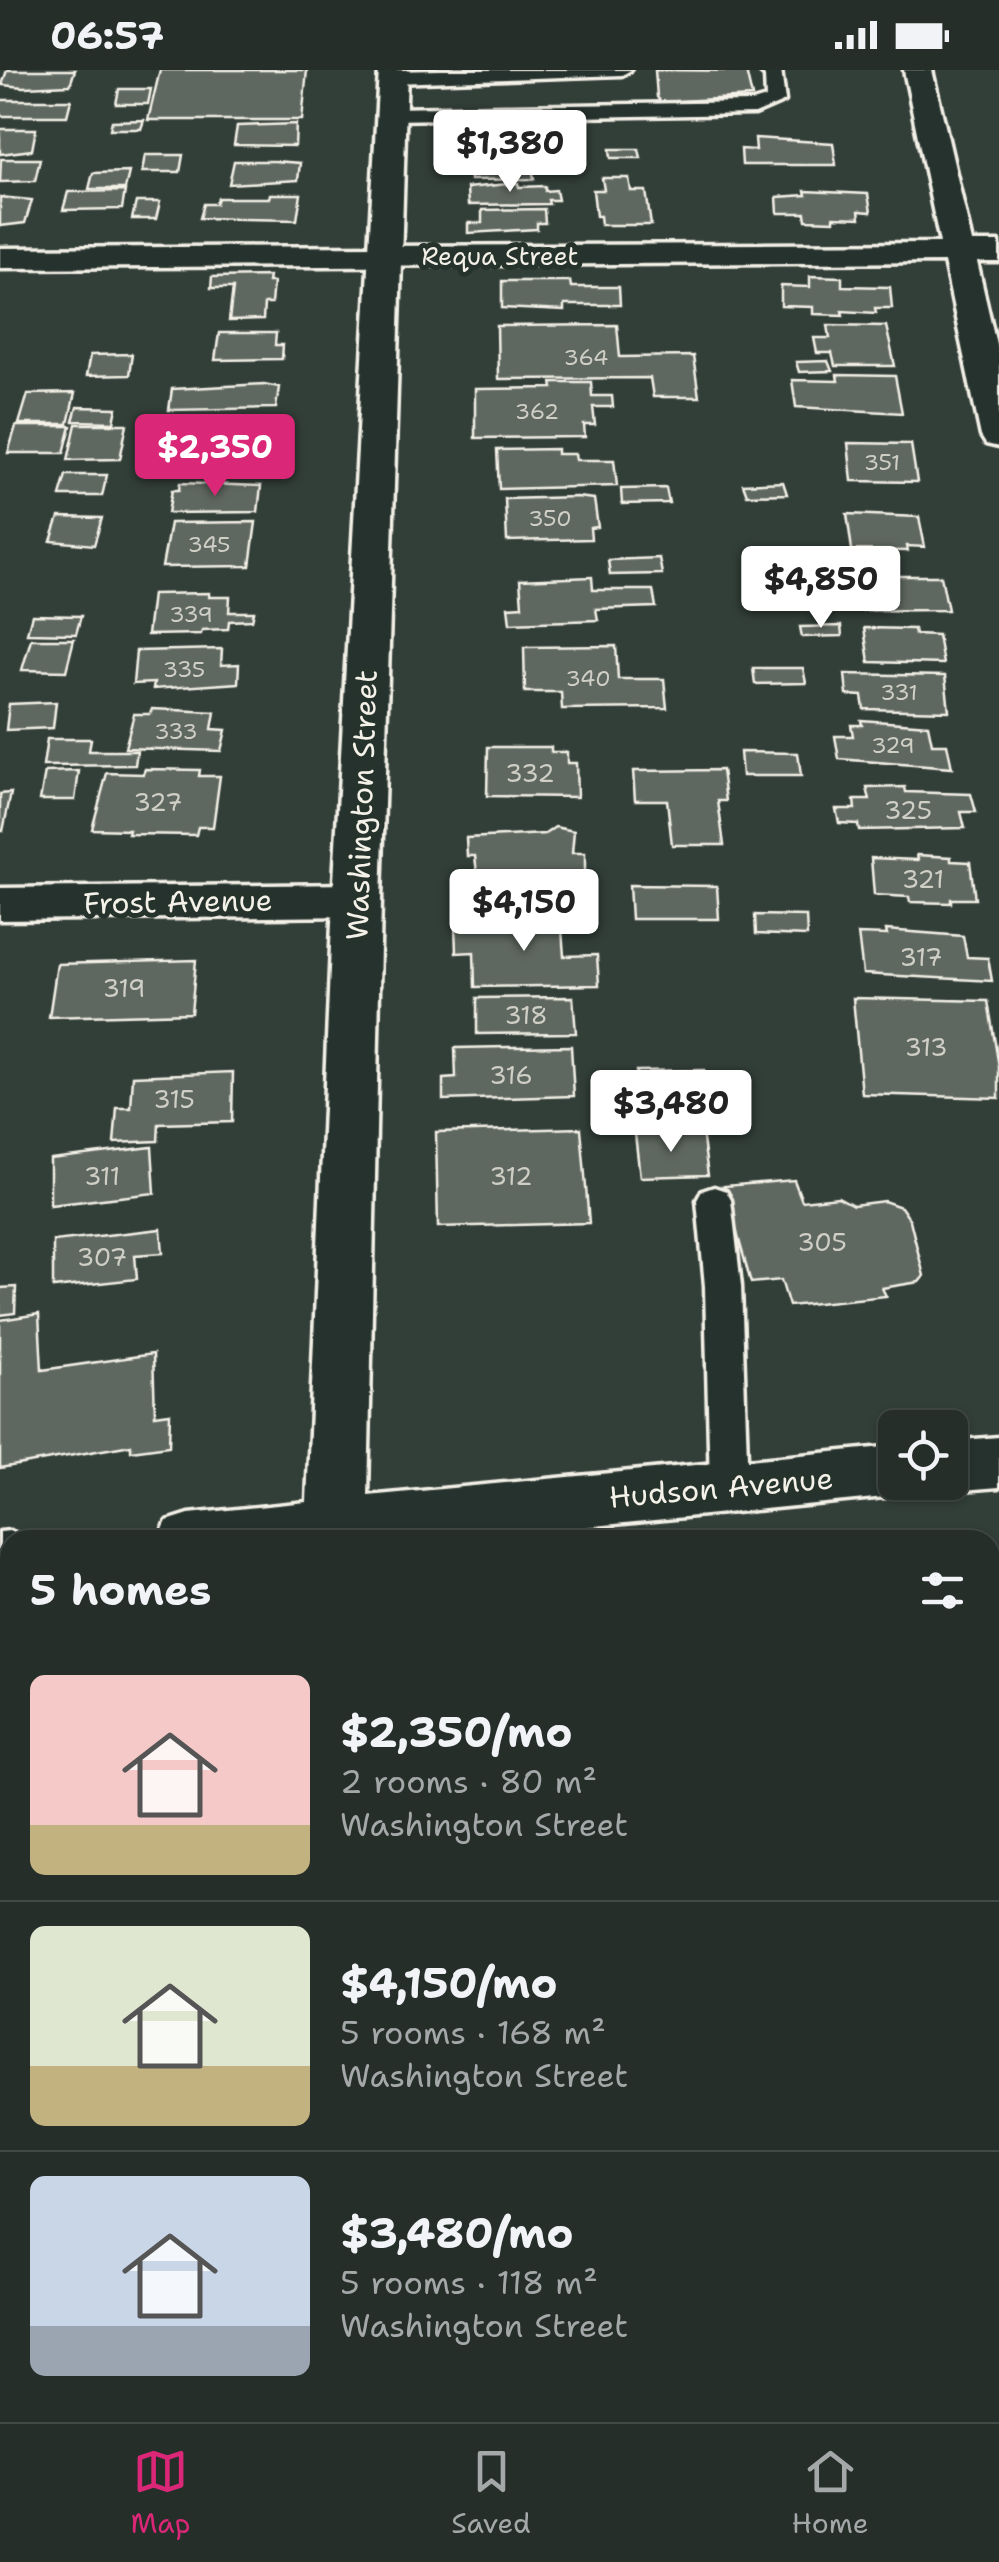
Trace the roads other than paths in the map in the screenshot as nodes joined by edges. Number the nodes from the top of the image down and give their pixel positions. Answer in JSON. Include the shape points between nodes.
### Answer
{"nodes":[{"id":1,"x":622,"y":70,"type":"edge"},
{"id":2,"x":766,"y":70,"type":"edge"},
{"id":3,"x":918,"y":70,"type":"edge"},
{"id":4,"x":392,"y":87,"type":"edge"},
{"id":5,"x":959,"y":252,"type":"junction"},
{"id":6,"x":999,"y":252,"type":"edge"},
{"id":7,"x":387,"y":257,"type":"junction"},
{"id":8,"x":0,"y":258,"type":"edge"},
{"id":9,"x":999,"y":436,"type":"edge"},
{"id":10,"x":357,"y":900,"type":"junction"},
{"id":11,"x":0,"y":904,"type":"edge"},
{"id":12,"x":714,"y":1200,"type":"dead end"},
{"id":13,"x":999,"y":1462,"type":"edge"},
{"id":14,"x":968,"y":1465,"type":"edge"},
{"id":15,"x":878,"y":1473,"type":"edge"},
{"id":16,"x":729,"y":1486,"type":"junction"},
{"id":17,"x":337,"y":1530,"type":"edge"},
{"id":18,"x":362,"y":1530,"type":"edge"}],
"edges":[{"from":1,"to":4,"type":"lane"},
{"from":2,"to":4,"type":"lane","via":[[774,73],[776,101],[755,108]]},
{"from":3,"to":5,"type":"street"},
{"from":4,"to":7,"type":"street","name":"Washington Street"},
{"from":5,"to":6,"type":"street","name":"Requa Street"},
{"from":5,"to":7,"type":"street","name":"Requa Street"},
{"from":5,"to":9,"type":"street"},
{"from":7,"to":8,"type":"street","name":"Requa Street"},
{"from":7,"to":10,"type":"street","name":"Washington Street"},
{"from":10,"to":11,"type":"street","name":"Frost Avenue"},
{"from":10,"to":17,"type":"street","name":"Washington Street"},
{"from":12,"to":16,"type":"lane"},
{"from":13,"to":14,"type":"street"},
{"from":15,"to":16,"type":"street","name":"Hudson Avenue"},
{"from":16,"to":18,"type":"street","name":"Hudson Avenue"}]}
